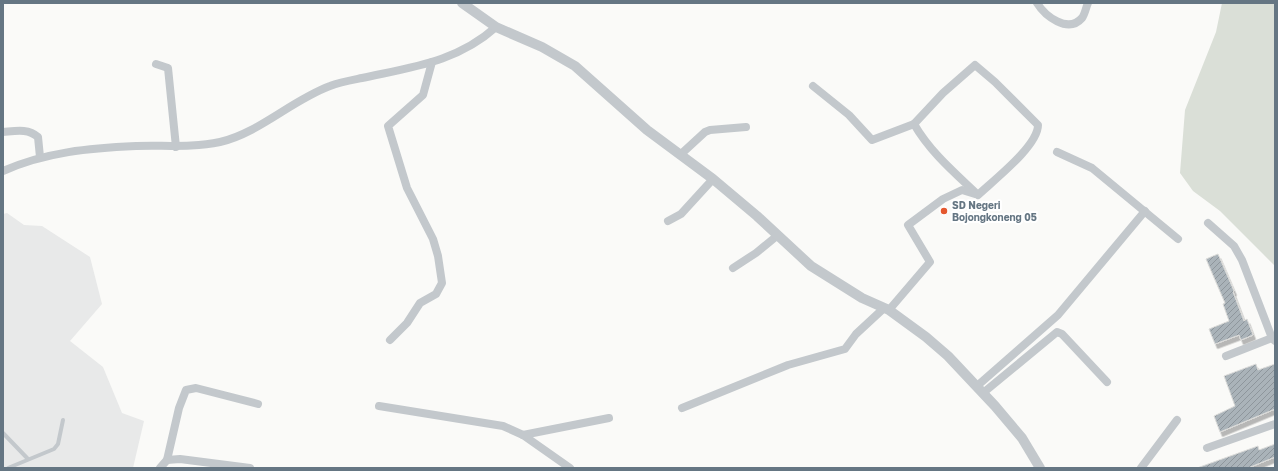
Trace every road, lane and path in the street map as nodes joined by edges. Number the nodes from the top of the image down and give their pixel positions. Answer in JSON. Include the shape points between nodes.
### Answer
{"nodes":[{"id":1,"x":462,"y":3,"type":"edge"},
{"id":2,"x":1037,"y":3,"type":"edge"},
{"id":3,"x":1088,"y":3,"type":"edge"},
{"id":4,"x":496,"y":27,"type":"junction"},
{"id":5,"x":432,"y":62,"type":"junction"},
{"id":6,"x":156,"y":64,"type":"dead end"},
{"id":7,"x":813,"y":86,"type":"dead end"},
{"id":8,"x":914,"y":124,"type":"junction"},
{"id":9,"x":746,"y":127,"type":"dead end"},
{"id":10,"x":3,"y":132,"type":"edge"},
{"id":11,"x":176,"y":147,"type":"junction"},
{"id":12,"x":1057,"y":152,"type":"dead end"},
{"id":13,"x":680,"y":155,"type":"junction"},
{"id":14,"x":40,"y":157,"type":"junction"},
{"id":15,"x":3,"y":171,"type":"edge"},
{"id":16,"x":713,"y":179,"type":"junction"},
{"id":17,"x":978,"y":195,"type":"junction"},
{"id":18,"x":1145,"y":211,"type":"junction"},
{"id":19,"x":668,"y":221,"type":"dead end"},
{"id":20,"x":1208,"y":223,"type":"dead end"},
{"id":21,"x":778,"y":235,"type":"junction"},
{"id":22,"x":1178,"y":239,"type":"dead end"},
{"id":23,"x":732,"y":268,"type":"dead end"},
{"id":24,"x":886,"y":310,"type":"junction"},
{"id":25,"x":390,"y":340,"type":"dead end"},
{"id":26,"x":1273,"y":340,"type":"edge"},
{"id":27,"x":1226,"y":356,"type":"dead end"},
{"id":28,"x":1107,"y":382,"type":"dead end"},
{"id":29,"x":980,"y":390,"type":"junction"},
{"id":30,"x":258,"y":404,"type":"dead end"},
{"id":31,"x":379,"y":406,"type":"dead end"},
{"id":32,"x":682,"y":408,"type":"dead end"},
{"id":33,"x":609,"y":418,"type":"dead end"},
{"id":34,"x":63,"y":420,"type":"dead end"},
{"id":35,"x":1177,"y":420,"type":"dead end"},
{"id":36,"x":1275,"y":424,"type":"edge"},
{"id":37,"x":3,"y":433,"type":"edge"},
{"id":38,"x":523,"y":435,"type":"junction"},
{"id":39,"x":1207,"y":448,"type":"dead end"},
{"id":40,"x":28,"y":459,"type":"junction"},
{"id":41,"x":167,"y":460,"type":"junction"},
{"id":42,"x":8,"y":468,"type":"edge"},
{"id":43,"x":160,"y":468,"type":"edge"},
{"id":44,"x":250,"y":468,"type":"edge"},
{"id":45,"x":570,"y":468,"type":"edge"},
{"id":46,"x":1040,"y":468,"type":"edge"},
{"id":47,"x":1141,"y":468,"type":"edge"}],
"edges":[{"from":1,"to":4,"type":"street"},
{"from":2,"to":3,"type":"street","via":[[1060,24],[1070,25],[1082,18]]},
{"from":4,"to":5,"type":"street","via":[[456,54]]},
{"from":4,"to":13,"type":"street","via":[[542,47],[575,66],[647,130]]},
{"from":5,"to":11,"type":"street","via":[[331,85],[236,137],[220,142]]},
{"from":5,"to":25,"type":"street","via":[[423,95],[388,126],[407,188],[433,239],[442,283],[436,294],[420,303],[407,323]]},
{"from":6,"to":11,"type":"street","via":[[168,68]]},
{"from":7,"to":8,"type":"street","via":[[849,115],[872,140]]},
{"from":8,"to":17,"type":"street","via":[[943,163]]},
{"from":8,"to":17,"type":"street","via":[[943,93],[975,65],[1036,121],[1038,130],[1034,138]]},
{"from":9,"to":13,"type":"street","via":[[705,132]]},
{"from":10,"to":14,"type":"street","via":[[33,133],[38,137]]},
{"from":11,"to":14,"type":"street","via":[[135,146],[78,150]]},
{"from":12,"to":18,"type":"street","via":[[1092,168]]},
{"from":13,"to":16,"type":"street"},
{"from":14,"to":15,"type":"street"},
{"from":16,"to":19,"type":"street","via":[[681,214]]},
{"from":16,"to":21,"type":"street"},
{"from":17,"to":24,"type":"street","via":[[962,190],[943,199],[908,225],[930,262]]},
{"from":18,"to":22,"type":"street"},
{"from":18,"to":29,"type":"street","via":[[1058,315]]},
{"from":20,"to":26,"type":"street","via":[[1234,246],[1242,260]]},
{"from":21,"to":23,"type":"street"},
{"from":21,"to":24,"type":"street","via":[[826,277]]},
{"from":24,"to":29,"type":"street","via":[[926,337]]},
{"from":24,"to":32,"type":"street","via":[[856,334],[845,349],[788,365]]},
{"from":26,"to":27,"type":"street"},
{"from":28,"to":29,"type":"street","via":[[1062,334],[1057,332]]},
{"from":29,"to":46,"type":"street","via":[[1022,438]]},
{"from":30,"to":41,"type":"street","via":[[196,388],[186,390]]},
{"from":31,"to":38,"type":"street","via":[[503,426]]},
{"from":33,"to":38,"type":"street"},
{"from":34,"to":40,"type":"lane","via":[[58,444],[54,449]]},
{"from":35,"to":47,"type":"street"},
{"from":36,"to":39,"type":"street"},
{"from":37,"to":40,"type":"lane"},
{"from":38,"to":45,"type":"street"},
{"from":40,"to":42,"type":"lane"},
{"from":41,"to":43,"type":"street"},
{"from":41,"to":44,"type":"street","via":[[180,459]]}]}
